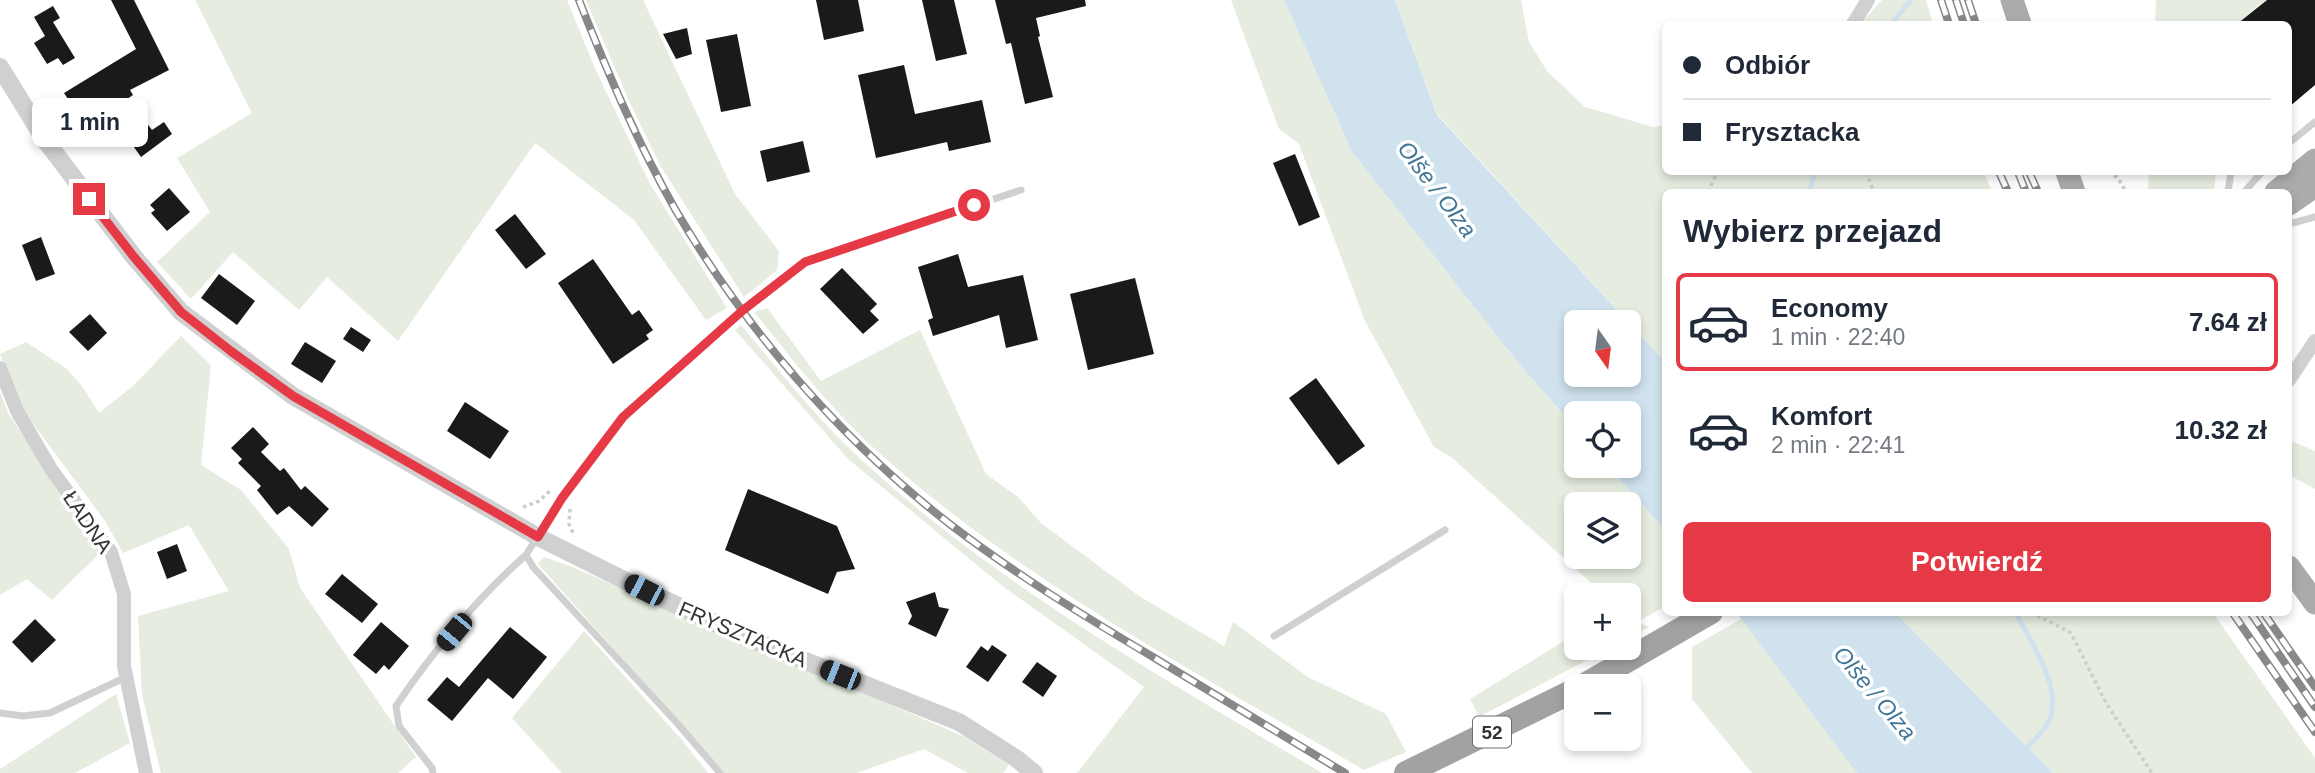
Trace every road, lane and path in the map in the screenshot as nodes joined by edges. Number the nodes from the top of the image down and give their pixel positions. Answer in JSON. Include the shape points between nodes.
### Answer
{"nodes":[{"id":1,"x":1868,"y":0,"type":"edge"},
{"id":2,"x":2012,"y":0,"type":"edge"},
{"id":3,"x":1855,"y":21,"type":"edge"},
{"id":4,"x":2019,"y":21,"type":"edge"},
{"id":5,"x":0,"y":67,"type":"edge"},
{"id":6,"x":2315,"y":122,"type":"edge"},
{"id":7,"x":2292,"y":141,"type":"edge"},
{"id":8,"x":2315,"y":160,"type":"edge"},
{"id":9,"x":2113,"y":175,"type":"edge"},
{"id":10,"x":2259,"y":175,"type":"edge"},
{"id":11,"x":2305,"y":182,"type":"edge"},
{"id":12,"x":2124,"y":189,"type":"edge"},
{"id":13,"x":2247,"y":189,"type":"edge"},
{"id":14,"x":2285,"y":189,"type":"edge"},
{"id":15,"x":1021,"y":190,"type":"dead end"},
{"id":16,"x":2297,"y":212,"type":"edge"},
{"id":17,"x":2315,"y":219,"type":"edge"},
{"id":18,"x":2315,"y":341,"type":"edge"},
{"id":19,"x":0,"y":368,"type":"edge"},
{"id":20,"x":2292,"y":376,"type":"edge"},
{"id":21,"x":562,"y":498,"type":"junction"},
{"id":22,"x":515,"y":508,"type":"dead end"},
{"id":23,"x":1446,"y":530,"type":"dead end"},
{"id":24,"x":538,"y":537,"type":"junction"},
{"id":25,"x":577,"y":538,"type":"dead end"},
{"id":26,"x":526,"y":555,"type":"junction"},
{"id":27,"x":2292,"y":571,"type":"edge"},
{"id":28,"x":2315,"y":603,"type":"edge"},
{"id":29,"x":1704,"y":616,"type":"edge"},
{"id":30,"x":2039,"y":616,"type":"edge"},
{"id":31,"x":1274,"y":636,"type":"dead end"},
{"id":32,"x":1604,"y":674,"type":"edge"},
{"id":33,"x":126,"y":677,"type":"junction"},
{"id":34,"x":1564,"y":695,"type":"edge"},
{"id":35,"x":0,"y":713,"type":"edge"},
{"id":36,"x":146,"y":773,"type":"edge"},
{"id":37,"x":433,"y":773,"type":"edge"},
{"id":38,"x":720,"y":773,"type":"edge"},
{"id":39,"x":1034,"y":773,"type":"edge"},
{"id":40,"x":1406,"y":773,"type":"edge"},
{"id":41,"x":2152,"y":773,"type":"edge"}],
"edges":[{"from":1,"to":3,"type":"street"},
{"from":2,"to":4,"type":"main road"},
{"from":5,"to":24,"type":"street","name":"FRYSZTACKA","via":[[45,140],[181,312],[293,396]]},
{"from":6,"to":7,"type":"lane"},
{"from":8,"to":11,"type":"main road"},
{"from":9,"to":12,"type":"path"},
{"from":10,"to":13,"type":"lane"},
{"from":11,"to":14,"type":"main road"},
{"from":11,"to":16,"type":"main road"},
{"from":15,"to":21,"type":"lane","via":[[805,262],[742,311],[623,417]]},
{"from":16,"to":17,"type":"lane"},
{"from":18,"to":20,"type":"street"},
{"from":19,"to":33,"type":"street","name":"ŁADNA","via":[[17,411],[51,469],[111,552],[124,594]]},
{"from":21,"to":22,"type":"path","via":[[550,490],[539,501]]},
{"from":21,"to":24,"type":"lane"},
{"from":21,"to":25,"type":"path","via":[[571,505],[569,524]]},
{"from":23,"to":31,"type":"lane"},
{"from":24,"to":26,"type":"lane"},
{"from":24,"to":39,"type":"street","name":"FRYSZTACKA","via":[[745,637],[959,722]]},
{"from":26,"to":37,"type":"lane","via":[[468,615],[396,706],[399,726]]},
{"from":26,"to":38,"type":"lane"},
{"from":27,"to":28,"type":"main road"},
{"from":29,"to":32,"type":"highway"},
{"from":30,"to":41,"type":"path","via":[[2071,633],[2106,703]]},
{"from":33,"to":35,"type":"lane","via":[[50,713]]},
{"from":33,"to":36,"type":"street","name":"ŁADNA"},
{"from":34,"to":40,"type":"highway","number":"52"}]}
